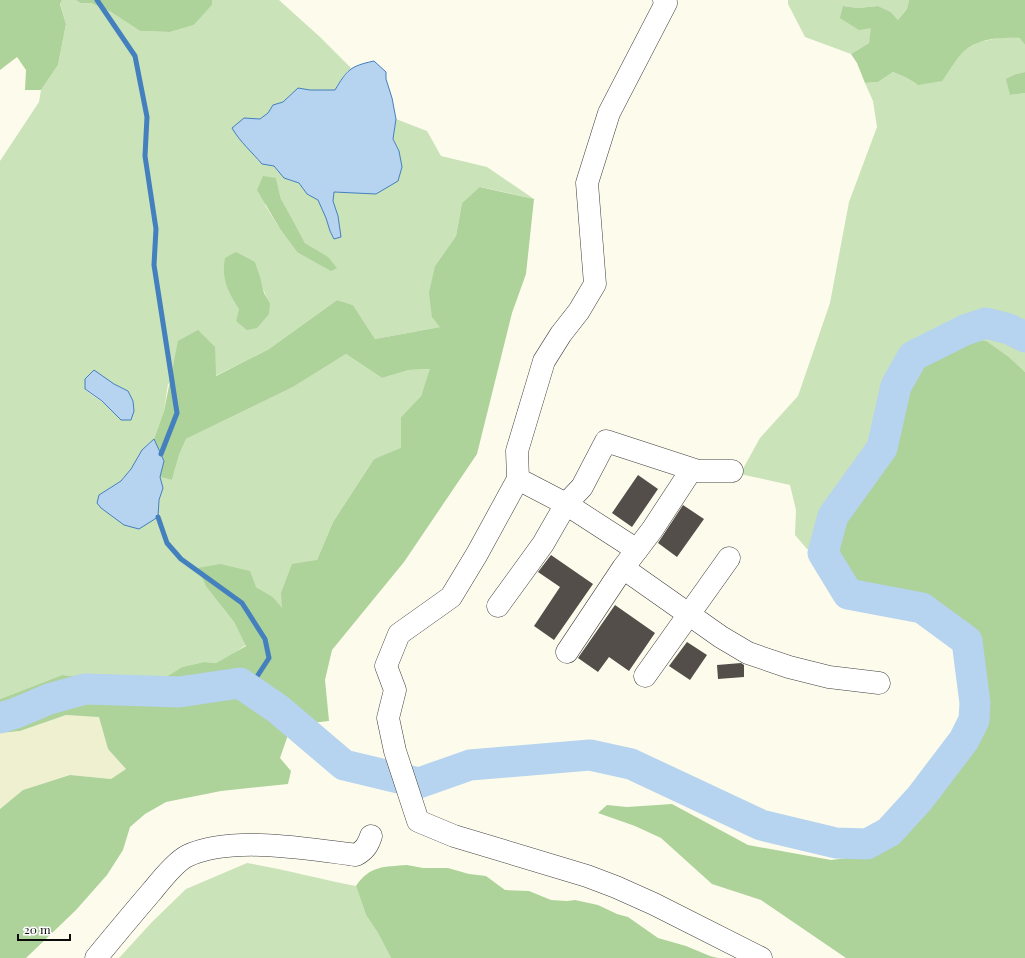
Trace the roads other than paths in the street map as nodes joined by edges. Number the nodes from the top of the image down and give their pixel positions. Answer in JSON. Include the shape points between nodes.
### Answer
{"nodes":[{"id":1,"x":664,"y":0,"type":"edge"},
{"id":2,"x":692,"y":469,"type":"junction"},
{"id":3,"x":732,"y":472,"type":"dead end"},
{"id":4,"x":518,"y":479,"type":"junction"},
{"id":5,"x":566,"y":504,"type":"junction"},
{"id":6,"x":637,"y":550,"type":"junction"},
{"id":7,"x":729,"y":558,"type":"dead end"},
{"id":8,"x":624,"y":568,"type":"junction"},
{"id":9,"x":498,"y":606,"type":"dead end"},
{"id":10,"x":689,"y":614,"type":"junction"},
{"id":11,"x":567,"y":652,"type":"dead end"},
{"id":12,"x":645,"y":676,"type":"dead end"},
{"id":13,"x":879,"y":683,"type":"dead end"},
{"id":14,"x":371,"y":836,"type":"dead end"},
{"id":15,"x":732,"y":952,"type":"edge"},
{"id":16,"x":96,"y":958,"type":"edge"},
{"id":17,"x":761,"y":958,"type":"edge"}],
"edges":[{"from":1,"to":4,"type":"street","via":[[666,3],[609,113],[587,183],[596,284],[544,361],[517,451]]},
{"from":2,"to":3,"type":"street"},
{"from":2,"to":5,"type":"street","via":[[606,441],[582,487]]},
{"from":2,"to":6,"type":"street"},
{"from":4,"to":5,"type":"street"},
{"from":4,"to":15,"type":"street","via":[[451,597],[399,634],[386,666],[395,690],[388,718],[395,751],[418,821],[454,836],[616,887],[654,904]]},
{"from":5,"to":6,"type":"street"},
{"from":5,"to":9,"type":"street","via":[[543,544]]},
{"from":6,"to":8,"type":"street"},
{"from":7,"to":10,"type":"street"},
{"from":8,"to":10,"type":"street"},
{"from":8,"to":11,"type":"street"},
{"from":10,"to":12,"type":"street"},
{"from":10,"to":13,"type":"street","via":[[748,653],[829,677]]},
{"from":14,"to":16,"type":"street","via":[[363,851],[356,855],[292,847],[244,845],[214,847],[186,856],[167,874]]},
{"from":15,"to":17,"type":"street"}]}
